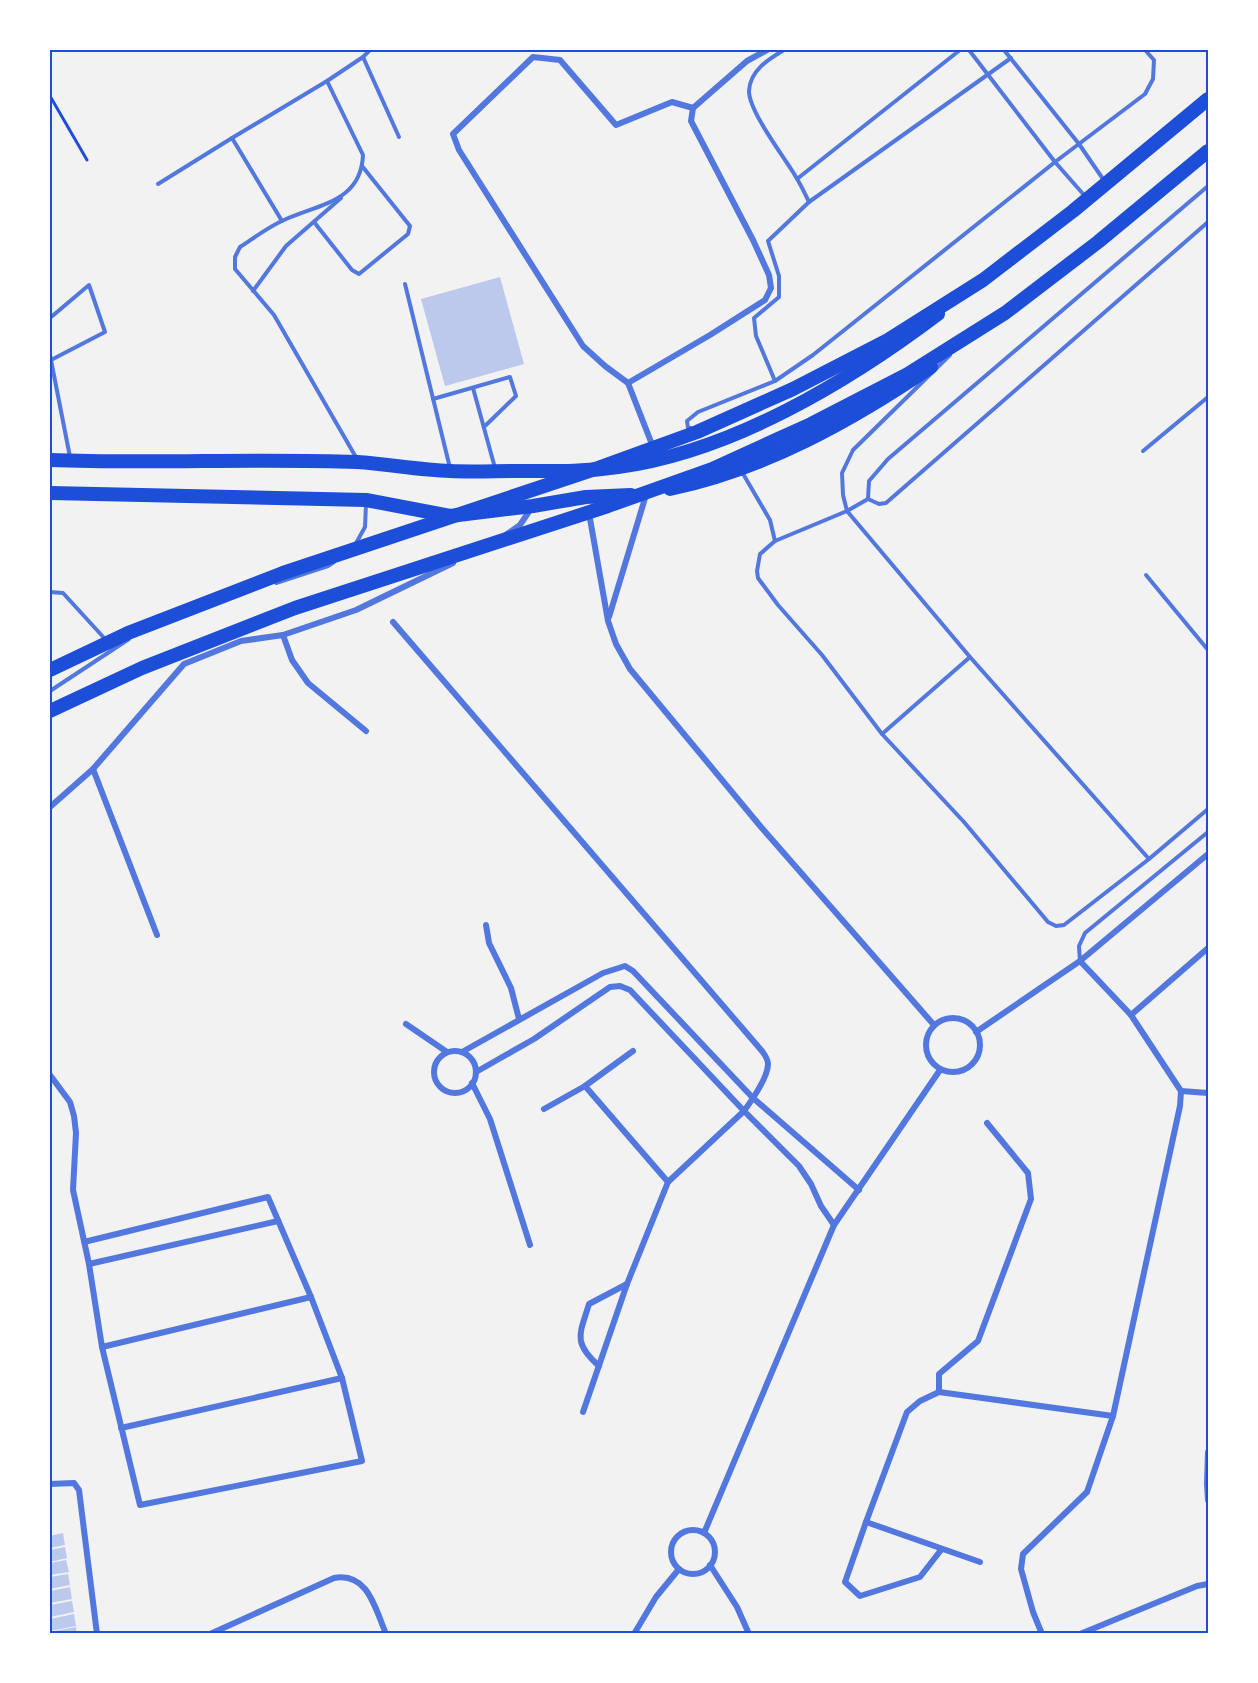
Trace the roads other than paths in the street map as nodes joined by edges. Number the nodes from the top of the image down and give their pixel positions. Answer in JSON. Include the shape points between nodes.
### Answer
{"nodes":[{"id":1,"x":370,"y":50,"type":"edge"},
{"id":2,"x":767,"y":50,"type":"edge"},
{"id":3,"x":784,"y":50,"type":"edge"},
{"id":4,"x":960,"y":50,"type":"edge"},
{"id":5,"x":969,"y":50,"type":"edge"},
{"id":6,"x":1004,"y":50,"type":"edge"},
{"id":7,"x":1145,"y":50,"type":"edge"},
{"id":8,"x":363,"y":57,"type":"junction"},
{"id":9,"x":1011,"y":58,"type":"junction"},
{"id":10,"x":988,"y":74,"type":"junction"},
{"id":11,"x":327,"y":81,"type":"junction"},
{"id":12,"x":1209,"y":94,"type":"edge"},
{"id":13,"x":1209,"y":99,"type":"edge"},
{"id":14,"x":693,"y":108,"type":"junction"},
{"id":15,"x":399,"y":137,"type":"dead end"},
{"id":16,"x":232,"y":138,"type":"junction"},
{"id":17,"x":1079,"y":144,"type":"junction"},
{"id":18,"x":1209,"y":152,"type":"edge"},
{"id":19,"x":1055,"y":162,"type":"junction"},
{"id":20,"x":362,"y":166,"type":"junction"},
{"id":21,"x":797,"y":179,"type":"junction"},
{"id":22,"x":1103,"y":179,"type":"junction"},
{"id":23,"x":158,"y":184,"type":"dead end"},
{"id":24,"x":1209,"y":186,"type":"edge"},
{"id":25,"x":1084,"y":195,"type":"junction"},
{"id":26,"x":344,"y":196,"type":"junction"},
{"id":27,"x":809,"y":202,"type":"junction"},
{"id":28,"x":282,"y":221,"type":"junction"},
{"id":29,"x":314,"y":222,"type":"junction"},
{"id":30,"x":1209,"y":222,"type":"edge"},
{"id":31,"x":405,"y":285,"type":"dead end"},
{"id":32,"x":253,"y":291,"type":"junction"},
{"id":33,"x":50,"y":318,"type":"edge"},
{"id":34,"x":953,"y":352,"type":"junction"},
{"id":35,"x":50,"y":358,"type":"edge"},
{"id":36,"x":775,"y":381,"type":"junction"},
{"id":37,"x":628,"y":383,"type":"junction"},
{"id":38,"x":473,"y":388,"type":"junction"},
{"id":39,"x":1209,"y":397,"type":"edge"},
{"id":40,"x":433,"y":399,"type":"junction"},
{"id":41,"x":484,"y":427,"type":"junction"},
{"id":42,"x":707,"y":432,"type":"dead end"},
{"id":43,"x":1143,"y":451,"type":"dead end"},
{"id":44,"x":50,"y":460,"type":"edge"},
{"id":45,"x":70,"y":460,"type":"junction"},
{"id":46,"x":658,"y":461,"type":"junction"},
{"id":47,"x":358,"y":462,"type":"junction"},
{"id":48,"x":741,"y":470,"type":"junction"},
{"id":49,"x":450,"y":471,"type":"junction"},
{"id":50,"x":495,"y":471,"type":"junction"},
{"id":51,"x":50,"y":493,"type":"edge"},
{"id":52,"x":646,"y":494,"type":"junction"},
{"id":53,"x":586,"y":497,"type":"junction"},
{"id":54,"x":868,"y":499,"type":"junction"},
{"id":55,"x":366,"y":500,"type":"junction"},
{"id":56,"x":533,"y":506,"type":"junction"},
{"id":57,"x":847,"y":511,"type":"junction"},
{"id":58,"x":775,"y":541,"type":"junction"},
{"id":59,"x":1146,"y":575,"type":"dead end"},
{"id":60,"x":275,"y":583,"type":"dead end"},
{"id":61,"x":264,"y":586,"type":"dead end"},
{"id":62,"x":50,"y":591,"type":"edge"},
{"id":63,"x":608,"y":621,"type":"junction"},
{"id":64,"x":393,"y":622,"type":"dead end"},
{"id":65,"x":283,"y":635,"type":"junction"},
{"id":66,"x":114,"y":649,"type":"junction"},
{"id":67,"x":1209,"y":650,"type":"edge"},
{"id":68,"x":970,"y":657,"type":"junction"},
{"id":69,"x":50,"y":670,"type":"edge"},
{"id":70,"x":50,"y":691,"type":"edge"},
{"id":71,"x":50,"y":711,"type":"edge"},
{"id":72,"x":366,"y":731,"type":"dead end"},
{"id":73,"x":882,"y":734,"type":"junction"},
{"id":74,"x":93,"y":769,"type":"junction"},
{"id":75,"x":50,"y":807,"type":"edge"},
{"id":76,"x":1209,"y":809,"type":"edge"},
{"id":77,"x":1209,"y":832,"type":"edge"},
{"id":78,"x":1209,"y":854,"type":"edge"},
{"id":79,"x":1149,"y":859,"type":"junction"},
{"id":80,"x":486,"y":925,"type":"dead end"},
{"id":81,"x":157,"y":935,"type":"dead end"},
{"id":82,"x":1209,"y":948,"type":"edge"},
{"id":83,"x":1080,"y":961,"type":"junction"},
{"id":84,"x":1131,"y":1015,"type":"junction"},
{"id":85,"x":519,"y":1019,"type":"junction"},
{"id":86,"x":406,"y":1024,"type":"dead end"},
{"id":87,"x":934,"y":1025,"type":"junction"},
{"id":88,"x":976,"y":1032,"type":"junction"},
{"id":89,"x":633,"y":1051,"type":"dead end"},
{"id":90,"x":447,"y":1052,"type":"junction"},
{"id":91,"x":462,"y":1052,"type":"junction"},
{"id":92,"x":940,"y":1070,"type":"junction"},
{"id":93,"x":476,"y":1072,"type":"junction"},
{"id":94,"x":50,"y":1076,"type":"edge"},
{"id":95,"x":472,"y":1083,"type":"junction"},
{"id":96,"x":585,"y":1086,"type":"junction"},
{"id":97,"x":1181,"y":1091,"type":"junction"},
{"id":98,"x":1209,"y":1093,"type":"edge"},
{"id":99,"x":753,"y":1098,"type":"junction"},
{"id":100,"x":544,"y":1109,"type":"dead end"},
{"id":101,"x":744,"y":1111,"type":"junction"},
{"id":102,"x":987,"y":1123,"type":"dead end"},
{"id":103,"x":668,"y":1182,"type":"junction"},
{"id":104,"x":859,"y":1190,"type":"junction"},
{"id":105,"x":278,"y":1221,"type":"junction"},
{"id":106,"x":834,"y":1225,"type":"junction"},
{"id":107,"x":84,"y":1242,"type":"junction"},
{"id":108,"x":530,"y":1245,"type":"dead end"},
{"id":109,"x":89,"y":1264,"type":"junction"},
{"id":110,"x":627,"y":1284,"type":"junction"},
{"id":111,"x":311,"y":1297,"type":"junction"},
{"id":112,"x":102,"y":1347,"type":"junction"},
{"id":113,"x":599,"y":1366,"type":"junction"},
{"id":114,"x":342,"y":1378,"type":"junction"},
{"id":115,"x":939,"y":1392,"type":"junction"},
{"id":116,"x":583,"y":1412,"type":"dead end"},
{"id":117,"x":1113,"y":1416,"type":"junction"},
{"id":118,"x":121,"y":1428,"type":"junction"},
{"id":119,"x":1209,"y":1452,"type":"edge"},
{"id":120,"x":50,"y":1484,"type":"edge"},
{"id":121,"x":1209,"y":1500,"type":"edge"},
{"id":122,"x":866,"y":1522,"type":"junction"},
{"id":123,"x":704,"y":1533,"type":"junction"},
{"id":124,"x":941,"y":1550,"type":"junction"},
{"id":125,"x":980,"y":1562,"type":"dead end"},
{"id":126,"x":710,"y":1565,"type":"junction"},
{"id":127,"x":679,"y":1569,"type":"junction"},
{"id":128,"x":1209,"y":1584,"type":"edge"},
{"id":129,"x":97,"y":1634,"type":"edge"},
{"id":130,"x":210,"y":1634,"type":"edge"},
{"id":131,"x":386,"y":1634,"type":"edge"},
{"id":132,"x":634,"y":1634,"type":"edge"},
{"id":133,"x":749,"y":1634,"type":"edge"},
{"id":134,"x":1042,"y":1634,"type":"edge"},
{"id":135,"x":1080,"y":1634,"type":"edge"}],
"edges":[{"from":1,"to":8,"type":"lane"},
{"from":2,"to":14,"type":"street","via":[[747,61]]},
{"from":3,"to":21,"type":"lane","via":[[757,70],[749,91],[756,112]]},
{"from":4,"to":21,"type":"lane"},
{"from":5,"to":10,"type":"lane"},
{"from":6,"to":9,"type":"lane"},
{"from":7,"to":17,"type":"lane","via":[[1154,60],[1153,79],[1145,94]]},
{"from":8,"to":11,"type":"lane"},
{"from":8,"to":15,"type":"lane"},
{"from":9,"to":10,"type":"lane"},
{"from":9,"to":17,"type":"lane"},
{"from":10,"to":19,"type":"lane"},
{"from":10,"to":27,"type":"lane"},
{"from":11,"to":16,"type":"lane"},
{"from":11,"to":20,"type":"lane","via":[[363,155]]},
{"from":12,"to":22,"type":"highway"},
{"from":13,"to":69,"type":"highway","via":[[983,280],[888,340],[794,389],[697,432],[595,469],[282,573],[128,633]]},
{"from":14,"to":37,"type":"street","via":[[691,121],[753,240],[771,288],[765,300]]},
{"from":14,"to":37,"type":"street","via":[[672,102],[616,125],[560,60],[533,57],[453,135],[583,346]]},
{"from":16,"to":23,"type":"lane"},
{"from":16,"to":28,"type":"lane"},
{"from":17,"to":19,"type":"lane"},
{"from":17,"to":22,"type":"lane"},
{"from":18,"to":34,"type":"highway"},
{"from":18,"to":71,"type":"highway","via":[[1005,313],[908,374],[810,424],[712,469],[629,499],[295,608],[142,668]]},
{"from":19,"to":25,"type":"lane"},
{"from":19,"to":36,"type":"lane"},
{"from":20,"to":26,"type":"lane","via":[[353,187]]},
{"from":20,"to":29,"type":"lane","via":[[410,226],[408,234],[359,274]]},
{"from":21,"to":27,"type":"lane"},
{"from":22,"to":25,"type":"highway"},
{"from":24,"to":54,"type":"lane","via":[[888,459],[869,481]]},
{"from":25,"to":46,"type":"highway","via":[[938,315],[831,388],[780,413]]},
{"from":26,"to":28,"type":"lane"},
{"from":26,"to":29,"type":"lane"},
{"from":27,"to":36,"type":"lane","via":[[768,241],[779,276],[779,297],[754,318],[756,336]]},
{"from":28,"to":32,"type":"lane","via":[[237,252],[235,269]]},
{"from":29,"to":32,"type":"lane","via":[[286,246]]},
{"from":30,"to":54,"type":"lane","via":[[886,502],[879,504]]},
{"from":31,"to":40,"type":"lane"},
{"from":32,"to":47,"type":"lane","via":[[274,315]]},
{"from":33,"to":35,"type":"lane","via":[[88,285],[105,332]]},
{"from":34,"to":48,"type":"highway","via":[[847,420]]},
{"from":34,"to":57,"type":"lane","via":[[853,450],[842,473]]},
{"from":35,"to":45,"type":"lane"},
{"from":36,"to":42,"type":"lane","via":[[698,412],[687,421],[688,428]]},
{"from":37,"to":46,"type":"street"},
{"from":38,"to":40,"type":"lane"},
{"from":38,"to":41,"type":"lane"},
{"from":38,"to":41,"type":"lane","via":[[510,377],[516,396]]},
{"from":39,"to":43,"type":"lane"},
{"from":40,"to":49,"type":"lane"},
{"from":41,"to":50,"type":"lane"},
{"from":44,"to":45,"type":"highway"},
{"from":45,"to":47,"type":"highway"},
{"from":46,"to":50,"type":"highway","via":[[573,471]]},
{"from":47,"to":49,"type":"highway"},
{"from":48,"to":52,"type":"highway"},
{"from":48,"to":58,"type":"lane","via":[[770,520]]},
{"from":49,"to":50,"type":"highway"},
{"from":51,"to":55,"type":"highway"},
{"from":52,"to":53,"type":"highway"},
{"from":52,"to":63,"type":"street"},
{"from":53,"to":56,"type":"highway"},
{"from":53,"to":63,"type":"street"},
{"from":54,"to":57,"type":"lane"},
{"from":55,"to":56,"type":"highway","via":[[450,516]]},
{"from":55,"to":60,"type":"lane","via":[[365,527],[353,550],[328,566]]},
{"from":56,"to":65,"type":"street","via":[[520,525],[506,535],[421,579],[356,610]]},
{"from":57,"to":58,"type":"lane"},
{"from":57,"to":68,"type":"lane"},
{"from":58,"to":73,"type":"lane","via":[[760,554],[758,578]]},
{"from":59,"to":67,"type":"lane"},
{"from":61,"to":66,"type":"lane","via":[[130,638]]},
{"from":62,"to":66,"type":"lane","via":[[63,593]]},
{"from":63,"to":87,"type":"street","via":[[630,669]]},
{"from":64,"to":99,"type":"street","via":[[762,1051],[768,1061],[767,1069]]},
{"from":65,"to":72,"type":"street","via":[[292,660],[308,683]]},
{"from":65,"to":74,"type":"street","via":[[241,641],[184,664]]},
{"from":66,"to":70,"type":"lane"},
{"from":68,"to":73,"type":"lane"},
{"from":68,"to":79,"type":"lane"},
{"from":73,"to":79,"type":"lane","via":[[1051,924],[1059,926],[1069,921]]},
{"from":74,"to":75,"type":"street"},
{"from":74,"to":81,"type":"street"},
{"from":76,"to":79,"type":"lane"},
{"from":77,"to":83,"type":"lane","via":[[1085,933],[1079,946]]},
{"from":78,"to":83,"type":"street"},
{"from":80,"to":85,"type":"street","via":[[489,943],[511,988]]},
{"from":82,"to":84,"type":"street"},
{"from":83,"to":84,"type":"street"},
{"from":83,"to":88,"type":"street"},
{"from":84,"to":97,"type":"street"},
{"from":85,"to":91,"type":"street"},
{"from":85,"to":99,"type":"street","via":[[603,973],[625,966]]},
{"from":86,"to":90,"type":"street"},
{"from":87,"to":88,"type":"street","via":[[957,1018]]},
{"from":87,"to":92,"type":"street","via":[[925,1049]]},
{"from":88,"to":92,"type":"street","via":[[980,1041],[975,1061],[959,1072]]},
{"from":89,"to":96,"type":"street"},
{"from":90,"to":91,"type":"street"},
{"from":90,"to":95,"type":"street","via":[[434,1071],[437,1083],[457,1092]]},
{"from":91,"to":93,"type":"street","via":[[472,1059]]},
{"from":92,"to":104,"type":"street"},
{"from":93,"to":95,"type":"street"},
{"from":93,"to":101,"type":"street","via":[[534,1039],[610,987],[620,986],[630,990]]},
{"from":94,"to":107,"type":"street","via":[[70,1102],[74,1116],[73,1190]]},
{"from":95,"to":108,"type":"street","via":[[490,1119]]},
{"from":96,"to":100,"type":"street"},
{"from":96,"to":103,"type":"street"},
{"from":97,"to":98,"type":"street"},
{"from":97,"to":117,"type":"street"},
{"from":99,"to":101,"type":"street"},
{"from":99,"to":104,"type":"street"},
{"from":101,"to":103,"type":"street"},
{"from":101,"to":106,"type":"street","via":[[799,1166]]},
{"from":102,"to":115,"type":"street","via":[[1028,1173],[1031,1199],[978,1341],[939,1374]]},
{"from":103,"to":110,"type":"street"},
{"from":104,"to":106,"type":"street"},
{"from":105,"to":107,"type":"street","via":[[268,1197]]},
{"from":105,"to":109,"type":"street"},
{"from":105,"to":111,"type":"street"},
{"from":106,"to":123,"type":"street"},
{"from":107,"to":109,"type":"street"},
{"from":109,"to":112,"type":"street"},
{"from":110,"to":113,"type":"street"},
{"from":110,"to":113,"type":"street","via":[[589,1304],[579,1339],[586,1354]]},
{"from":111,"to":112,"type":"street"},
{"from":111,"to":114,"type":"street"},
{"from":112,"to":118,"type":"street"},
{"from":113,"to":116,"type":"street"},
{"from":114,"to":118,"type":"street"},
{"from":114,"to":118,"type":"street","via":[[362,1461],[140,1505]]},
{"from":115,"to":117,"type":"street"},
{"from":115,"to":122,"type":"street","via":[[907,1412]]},
{"from":117,"to":134,"type":"street","via":[[1087,1492],[1023,1554],[1021,1569]]},
{"from":119,"to":121,"type":"street"},
{"from":120,"to":129,"type":"street","via":[[74,1483],[79,1490]]},
{"from":122,"to":124,"type":"street"},
{"from":122,"to":124,"type":"street","via":[[845,1582],[860,1596],[920,1577]]},
{"from":123,"to":126,"type":"street","via":[[714,1545]]},
{"from":123,"to":127,"type":"street","via":[[688,1530],[675,1539],[671,1555]]},
{"from":124,"to":125,"type":"street"},
{"from":126,"to":127,"type":"street","via":[[696,1574]]},
{"from":126,"to":133,"type":"street"},
{"from":127,"to":132,"type":"street"},
{"from":128,"to":135,"type":"street"},
{"from":130,"to":131,"type":"street","via":[[346,1576],[365,1586]]}]}
